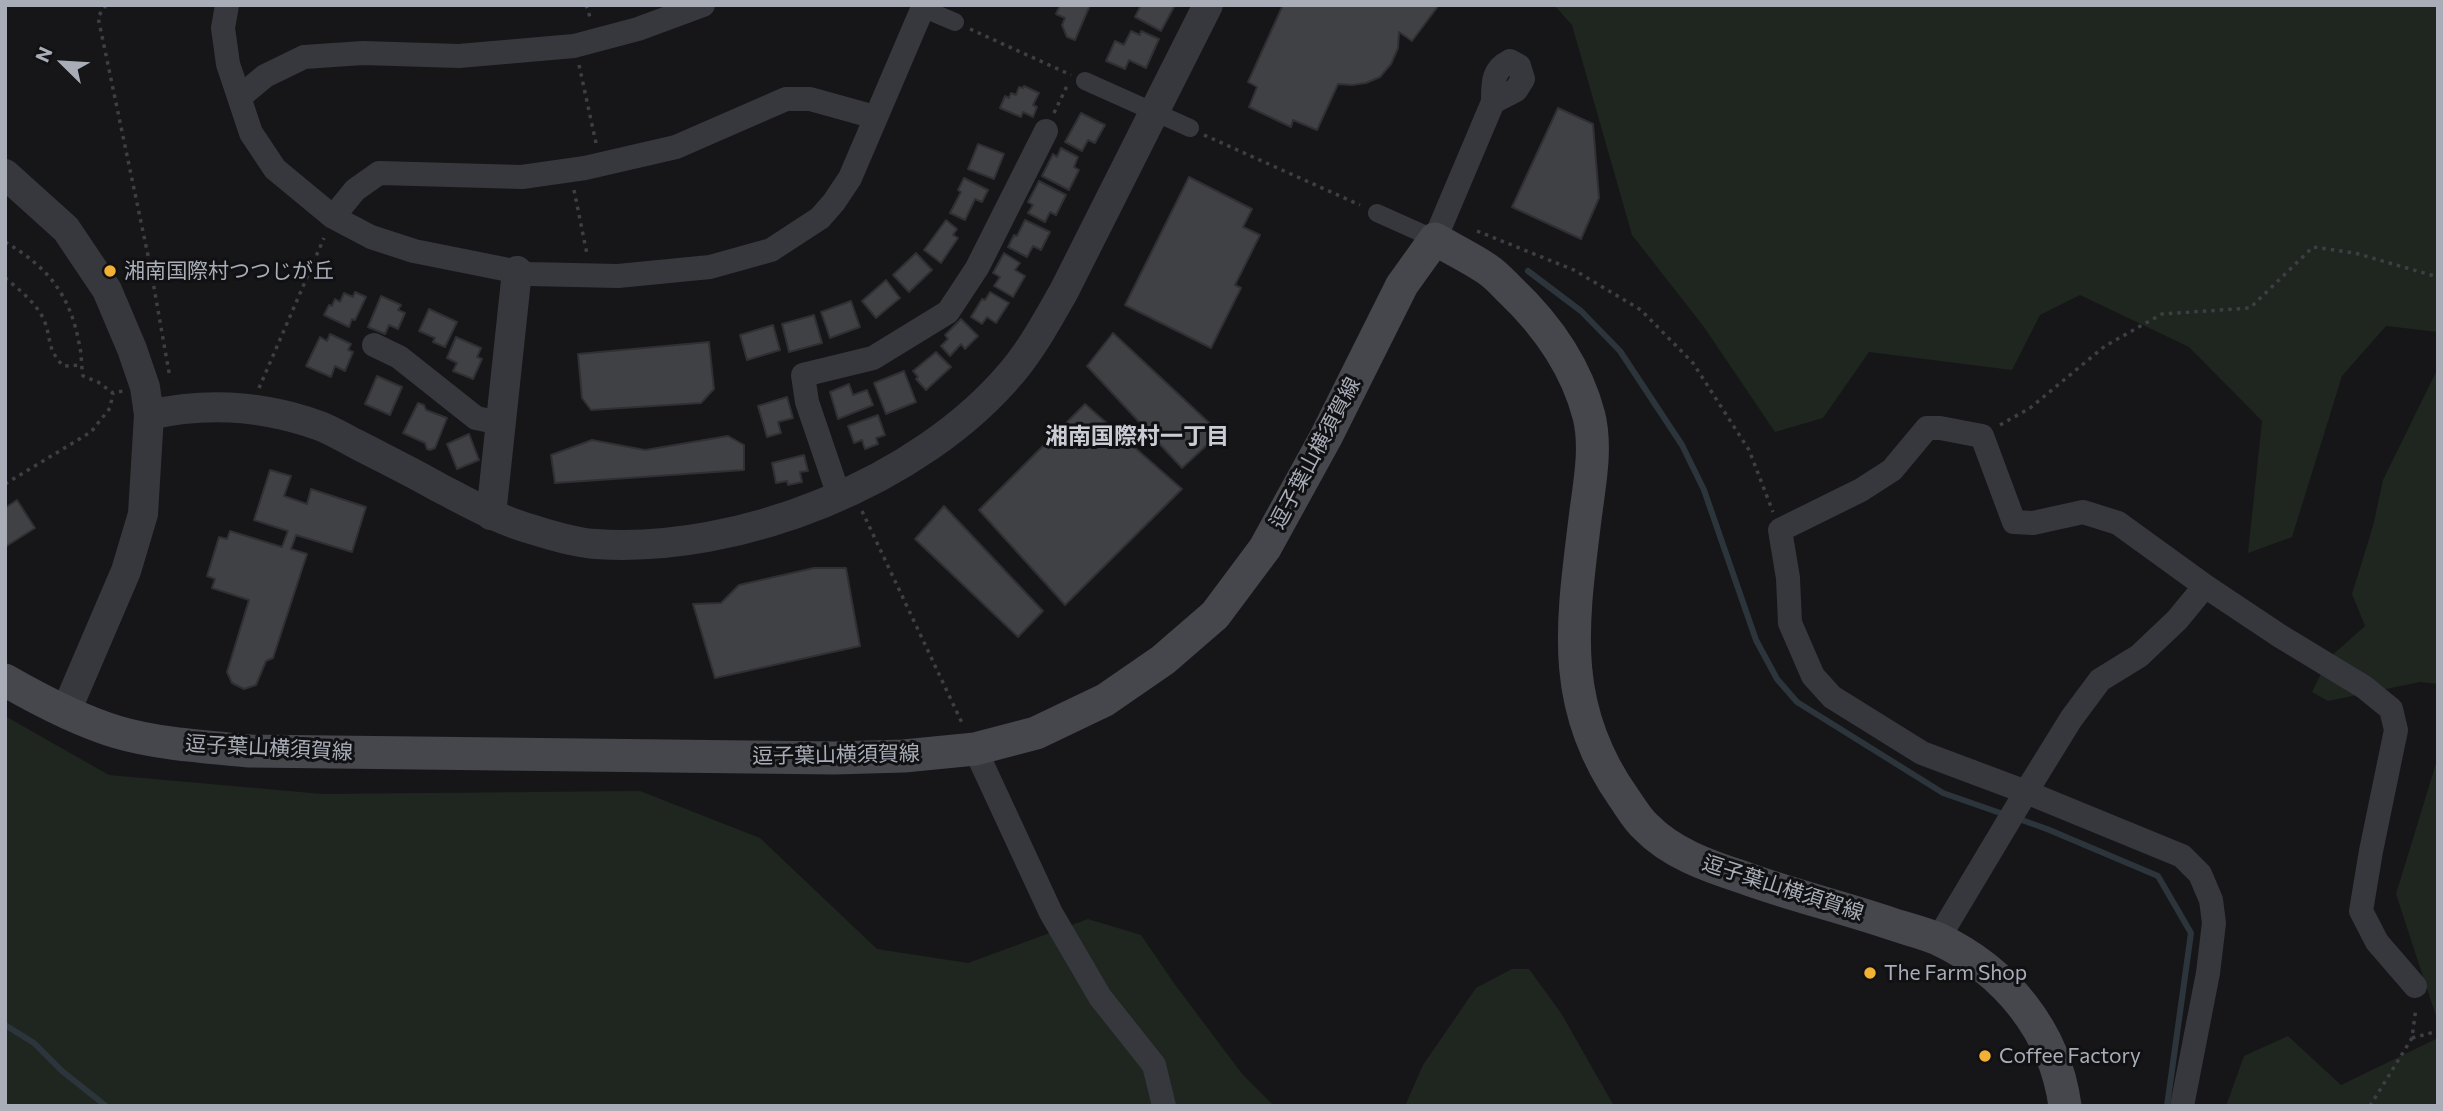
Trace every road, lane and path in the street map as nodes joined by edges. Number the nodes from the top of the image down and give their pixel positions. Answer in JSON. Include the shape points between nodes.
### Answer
{"nodes":[{"id":1,"x":106,"y":5,"type":"edge"},
{"id":2,"x":227,"y":5,"type":"edge"},
{"id":3,"x":703,"y":5,"type":"edge"},
{"id":4,"x":1208,"y":5,"type":"edge"},
{"id":5,"x":923,"y":6,"type":"edge"},
{"id":6,"x":955,"y":22,"type":"joint"},
{"id":7,"x":574,"y":46,"type":"junction"},
{"id":8,"x":1085,"y":81,"type":"dead end"},
{"id":9,"x":240,"y":96,"type":"junction"},
{"id":10,"x":1493,"y":102,"type":"dead end"},
{"id":11,"x":1154,"y":112,"type":"junction"},
{"id":12,"x":875,"y":117,"type":"junction"},
{"id":13,"x":1190,"y":128,"type":"joint"},
{"id":14,"x":1046,"y":131,"type":"joint"},
{"id":15,"x":601,"y":165,"type":"junction"},
{"id":16,"x":570,"y":170,"type":"junction"},
{"id":17,"x":5,"y":174,"type":"edge"},
{"id":18,"x":1377,"y":213,"type":"joint"},
{"id":19,"x":333,"y":217,"type":"junction"},
{"id":20,"x":1440,"y":228,"type":"junction"},
{"id":21,"x":5,"y":242,"type":"edge"},
{"id":22,"x":517,"y":271,"type":"junction"},
{"id":23,"x":592,"y":275,"type":"junction"},
{"id":24,"x":2438,"y":277,"type":"edge"},
{"id":25,"x":5,"y":278,"type":"edge"},
{"id":26,"x":374,"y":345,"type":"dead end"},
{"id":27,"x":81,"y":365,"type":"junction"},
{"id":28,"x":133,"y":390,"type":"dead end"},
{"id":29,"x":258,"y":392,"type":"dead end"},
{"id":30,"x":113,"y":393,"type":"junction"},
{"id":31,"x":162,"y":412,"type":"junction"},
{"id":32,"x":501,"y":424,"type":"junction"},
{"id":33,"x":1982,"y":436,"type":"junction"},
{"id":34,"x":5,"y":484,"type":"edge"},
{"id":35,"x":845,"y":493,"type":"junction"},
{"id":36,"x":491,"y":515,"type":"junction"},
{"id":37,"x":1780,"y":530,"type":"junction"},
{"id":38,"x":2205,"y":586,"type":"junction"},
{"id":39,"x":5,"y":680,"type":"edge"},
{"id":40,"x":66,"y":711,"type":"junction"},
{"id":41,"x":975,"y":749,"type":"junction"},
{"id":42,"x":2026,"y":792,"type":"junction"},
{"id":43,"x":1938,"y":939,"type":"junction"},
{"id":44,"x":2415,"y":986,"type":"joint"},
{"id":45,"x":2438,"y":1031,"type":"edge"},
{"id":46,"x":2412,"y":1038,"type":"junction"},
{"id":47,"x":1164,"y":1106,"type":"edge"},
{"id":48,"x":2065,"y":1106,"type":"edge"},
{"id":49,"x":2182,"y":1106,"type":"edge"},
{"id":50,"x":2370,"y":1106,"type":"edge"}],
"edges":[{"from":1,"to":31,"type":"path","via":[[97,17],[150,265]]},
{"from":2,"to":9,"type":"street","via":[[223,28],[228,64]]},
{"from":3,"to":7,"type":"street"},
{"from":4,"to":11,"type":"street"},
{"from":5,"to":6,"type":"street"},
{"from":5,"to":12,"type":"street"},
{"from":6,"to":14,"type":"path","via":[[1072,75]]},
{"from":7,"to":9,"type":"street","via":[[459,56],[363,52],[304,57],[265,76]]},
{"from":7,"to":15,"type":"path"},
{"from":8,"to":11,"type":"street"},
{"from":9,"to":19,"type":"street","via":[[251,133],[275,169]]},
{"from":10,"to":20,"type":"street"},
{"from":11,"to":13,"type":"street"},
{"from":11,"to":35,"type":"street","via":[[1040,335],[1012,372],[932,444],[895,470]]},
{"from":12,"to":15,"type":"street","via":[[810,99],[786,99],[676,148]]},
{"from":12,"to":23,"type":"street","via":[[850,178],[834,202],[820,218],[771,250],[710,267]]},
{"from":13,"to":18,"type":"path"},
{"from":14,"to":35,"type":"street","via":[[977,268],[947,312],[873,358],[803,375],[807,402]]},
{"from":15,"to":16,"type":"street"},
{"from":16,"to":19,"type":"street","via":[[522,177],[380,173],[355,190]]},
{"from":16,"to":23,"type":"path"},
{"from":17,"to":31,"type":"street","via":[[66,229],[107,290],[145,387]]},
{"from":18,"to":20,"type":"street"},
{"from":19,"to":22,"type":"street","via":[[371,237],[414,251]]},
{"from":19,"to":29,"type":"path"},
{"from":20,"to":37,"type":"path","via":[[1574,270],[1642,310],[1693,363],[1749,450]]},
{"from":20,"to":41,"type":"main road","name":"逗子葉山横須賀線","via":[[1402,285],[1265,548],[1215,615],[1164,660],[1105,700],[1036,733]]},
{"from":20,"to":43,"type":"main road","name":"逗子葉山横須賀線","via":[[1532,311],[1556,340],[1590,417],[1593,452],[1578,578],[1575,677],[1586,728],[1625,800],[1646,828],[1683,855],[1787,893]]},
{"from":21,"to":27,"type":"path","via":[[54,279],[73,320]]},
{"from":22,"to":23,"type":"street"},
{"from":22,"to":32,"type":"street"},
{"from":24,"to":33,"type":"path","via":[[2355,253],[2313,247],[2250,308],[2162,314],[2105,346],[2030,408]]},
{"from":25,"to":27,"type":"path","via":[[43,318],[57,358],[64,366]]},
{"from":26,"to":32,"type":"street","via":[[399,358],[476,418]]},
{"from":27,"to":30,"type":"path","via":[[83,376]]},
{"from":28,"to":30,"type":"path"},
{"from":30,"to":34,"type":"path","via":[[110,408],[91,432]]},
{"from":31,"to":36,"type":"street","via":[[203,407],[256,409],[321,426]]},
{"from":31,"to":40,"type":"street","via":[[143,514],[126,571]]},
{"from":32,"to":36,"type":"street"},
{"from":33,"to":37,"type":"street","via":[[1927,428],[1892,470]]},
{"from":33,"to":38,"type":"street","via":[[2014,522],[2034,523],[2083,512],[2118,523]]},
{"from":35,"to":36,"type":"street","via":[[771,522],[647,545],[593,544]]},
{"from":35,"to":41,"type":"path"},
{"from":37,"to":42,"type":"street","via":[[1790,623],[1812,676],[1832,697],[1922,753]]},
{"from":38,"to":42,"type":"street","via":[[2139,656],[2100,680]]},
{"from":38,"to":44,"type":"street","via":[[2392,709],[2396,730],[2361,911],[2376,942]]},
{"from":39,"to":40,"type":"main road","name":"逗子葉山横須賀線"},
{"from":40,"to":41,"type":"main road","name":"逗子葉山横須賀線","via":[[117,732],[250,751],[834,758]]},
{"from":41,"to":47,"type":"street","via":[[1051,913],[1100,997],[1154,1065]]},
{"from":42,"to":43,"type":"street"},
{"from":42,"to":49,"type":"street","via":[[2182,856],[2200,874],[2214,923]]},
{"from":43,"to":48,"type":"main road","name":"逗子葉山横須賀線","via":[[1992,974],[2031,1016],[2047,1041]]},
{"from":44,"to":46,"type":"path"},
{"from":45,"to":46,"type":"path"},
{"from":46,"to":50,"type":"path"}]}
